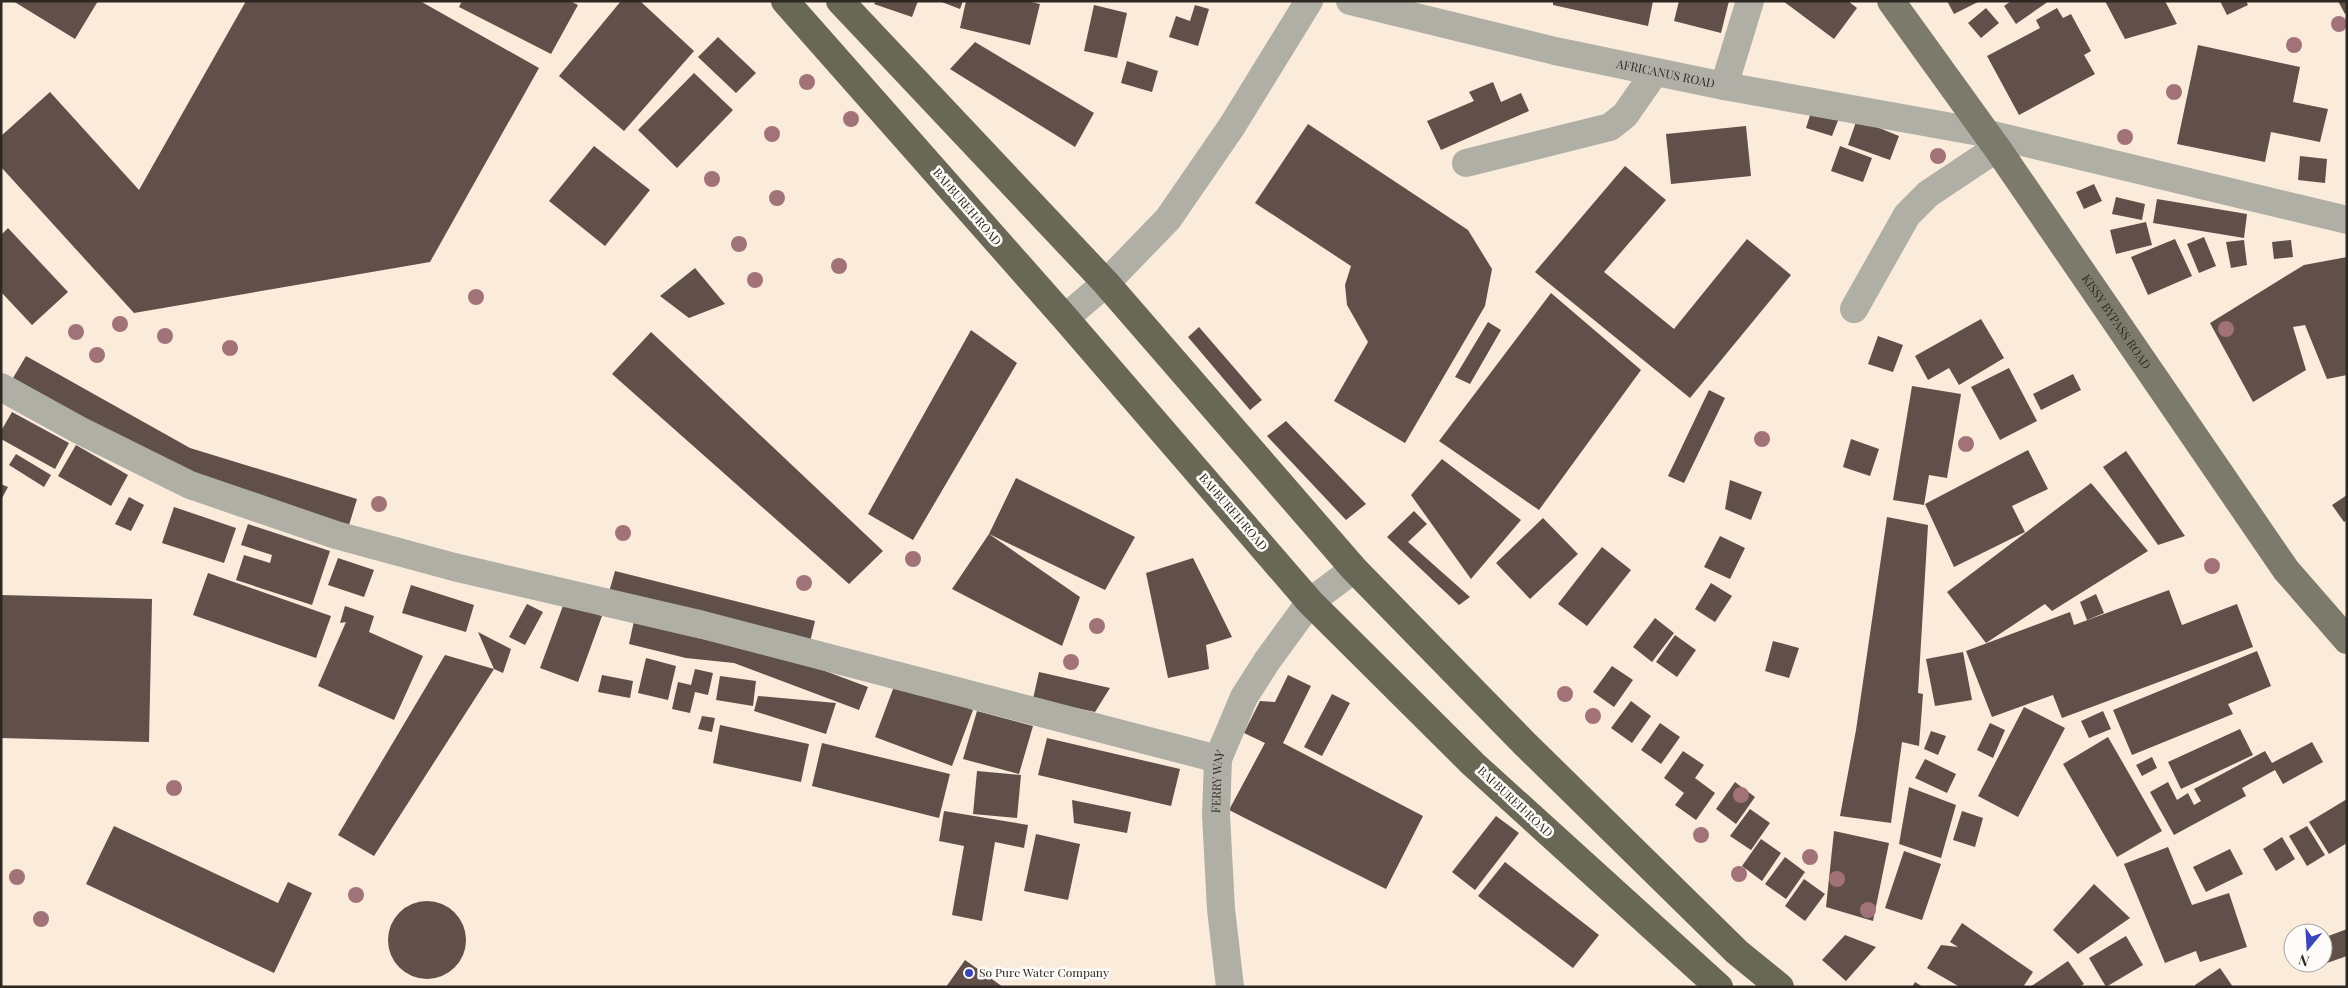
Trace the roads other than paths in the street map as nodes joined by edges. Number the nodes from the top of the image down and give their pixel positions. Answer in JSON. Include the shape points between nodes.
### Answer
{"nodes":[{"id":1,"x":784,"y":1,"type":"edge"},
{"id":2,"x":840,"y":1,"type":"edge"},
{"id":3,"x":1309,"y":1,"type":"edge"},
{"id":4,"x":1350,"y":1,"type":"edge"},
{"id":5,"x":1750,"y":1,"type":"edge"},
{"id":6,"x":1892,"y":1,"type":"edge"},
{"id":7,"x":1655,"y":72,"type":"junction"},
{"id":8,"x":1724,"y":86,"type":"junction"},
{"id":9,"x":1991,"y":140,"type":"junction"},
{"id":10,"x":1466,"y":163,"type":"dead end"},
{"id":11,"x":2347,"y":220,"type":"edge"},
{"id":12,"x":1106,"y":283,"type":"junction"},
{"id":13,"x":1854,"y":309,"type":"dead end"},
{"id":14,"x":1065,"y":318,"type":"junction"},
{"id":15,"x":1,"y":387,"type":"edge"},
{"id":16,"x":1354,"y":569,"type":"junction"},
{"id":17,"x":1310,"y":602,"type":"junction"},
{"id":18,"x":2347,"y":640,"type":"edge"},
{"id":19,"x":1218,"y":760,"type":"junction"},
{"id":20,"x":1230,"y":987,"type":"edge"},
{"id":21,"x":1719,"y":987,"type":"edge"},
{"id":22,"x":1780,"y":987,"type":"edge"}],
"edges":[{"from":1,"to":14,"type":"highway","name":"BAI BUREH ROAD"},
{"from":2,"to":12,"type":"highway"},
{"from":3,"to":12,"type":"street","via":[[1232,126],[1168,219]]},
{"from":4,"to":7,"type":"street","name":"AFRICANUS ROAD","via":[[1555,52]]},
{"from":5,"to":8,"type":"street"},
{"from":6,"to":9,"type":"main road","name":"KISSY BYPASS ROAD"},
{"from":7,"to":8,"type":"street","name":"AFRICANUS ROAD"},
{"from":7,"to":10,"type":"street","via":[[1625,115],[1610,127]]},
{"from":8,"to":9,"type":"street","name":"AFRICANUS ROAD"},
{"from":9,"to":11,"type":"street","name":"AFRICANUS ROAD"},
{"from":9,"to":13,"type":"street","via":[[1907,215]]},
{"from":9,"to":18,"type":"main road","name":"KISSY BYPASS ROAD","via":[[2286,570]]},
{"from":12,"to":14,"type":"street"},
{"from":12,"to":16,"type":"highway"},
{"from":14,"to":17,"type":"highway","name":"BAI BUREH ROAD"},
{"from":15,"to":19,"type":"street","via":[[79,430],[190,484],[336,535],[454,567],[703,625]]},
{"from":16,"to":17,"type":"street","name":"FERRY WAY"},
{"from":16,"to":22,"type":"highway","via":[[1531,750],[1737,952]]},
{"from":17,"to":19,"type":"street","name":"FERRY WAY","via":[[1244,697]]},
{"from":17,"to":21,"type":"highway","name":"BAI BUREH ROAD","via":[[1473,764]]},
{"from":19,"to":20,"type":"street","name":"FERRY WAY","via":[[1216,815],[1221,909]]}]}
